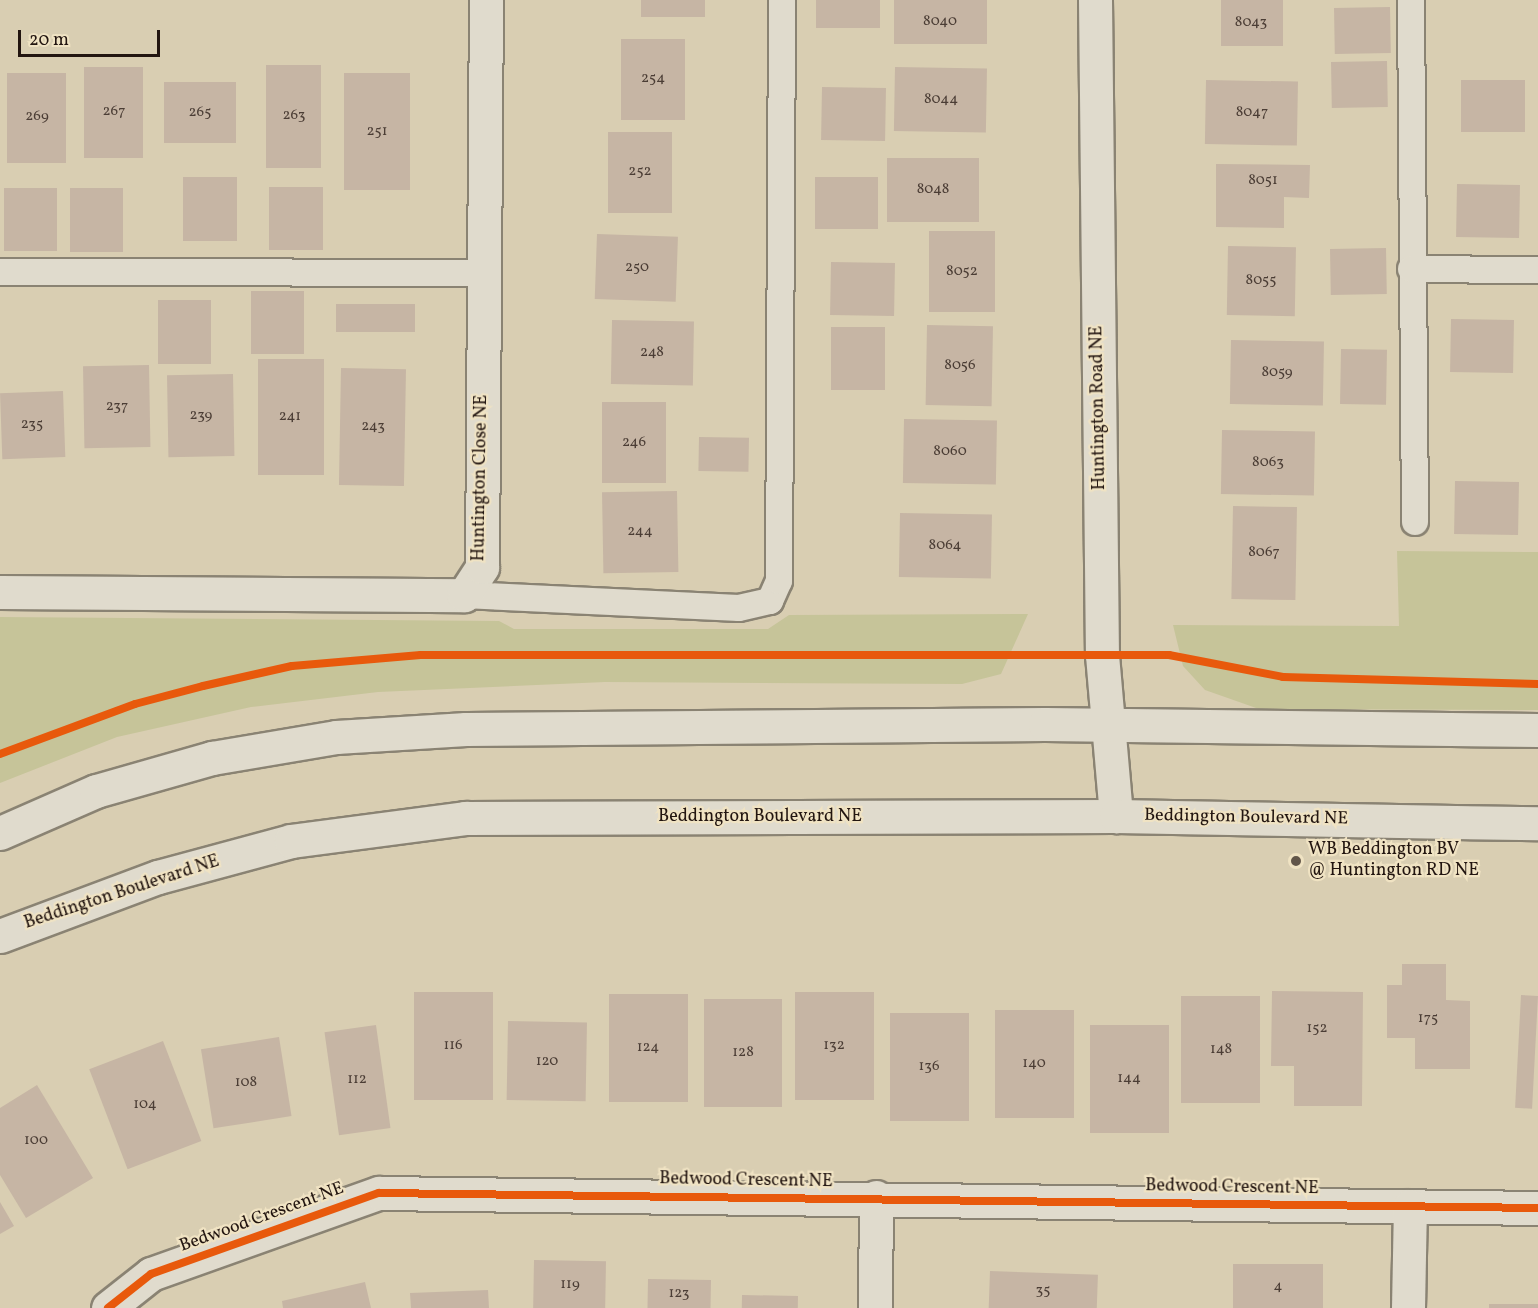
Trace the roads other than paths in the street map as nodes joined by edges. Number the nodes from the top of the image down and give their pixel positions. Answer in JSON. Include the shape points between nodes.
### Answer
{"nodes":[{"id":1,"x":486,"y":0,"type":"edge"},
{"id":2,"x":782,"y":0,"type":"edge"},
{"id":3,"x":1095,"y":0,"type":"edge"},
{"id":4,"x":1411,"y":0,"type":"edge"},
{"id":5,"x":1411,"y":269,"type":"junction"},
{"id":6,"x":1538,"y":270,"type":"edge"},
{"id":7,"x":0,"y":272,"type":"edge"},
{"id":8,"x":484,"y":273,"type":"junction"},
{"id":9,"x":1415,"y":522,"type":"dead end"},
{"id":10,"x":0,"y":592,"type":"edge"},
{"id":11,"x":464,"y":596,"type":"junction"},
{"id":12,"x":1109,"y":726,"type":"junction"},
{"id":13,"x":1538,"y":730,"type":"edge"},
{"id":14,"x":1116,"y":816,"type":"junction"},
{"id":15,"x":1538,"y":823,"type":"edge"},
{"id":16,"x":0,"y":833,"type":"edge"},
{"id":17,"x":0,"y":936,"type":"edge"},
{"id":18,"x":876,"y":1197,"type":"junction"},
{"id":19,"x":1410,"y":1206,"type":"junction"},
{"id":20,"x":1538,"y":1208,"type":"edge"},
{"id":21,"x":108,"y":1308,"type":"edge"},
{"id":22,"x":875,"y":1308,"type":"edge"},
{"id":23,"x":1408,"y":1308,"type":"edge"}],
"edges":[{"from":1,"to":8,"type":"street","name":"Huntington Close NE"},
{"from":2,"to":11,"type":"lane","via":[[779,581],[770,601],[739,608]]},
{"from":3,"to":12,"type":"street","name":"Huntington Road NE","via":[[1102,655]]},
{"from":4,"to":5,"type":"lane"},
{"from":5,"to":6,"type":"lane"},
{"from":5,"to":9,"type":"lane"},
{"from":7,"to":8,"type":"lane"},
{"from":8,"to":11,"type":"street","name":"Huntington Close NE","via":[[482,567]]},
{"from":10,"to":11,"type":"street"},
{"from":12,"to":13,"type":"street"},
{"from":12,"to":14,"type":"street","name":"Huntington Road NE"},
{"from":12,"to":16,"type":"street","via":[[466,729],[336,737],[212,758],[138,779]]},
{"from":14,"to":15,"type":"street","name":"Beddington Boulevard NE"},
{"from":14,"to":17,"type":"street","name":"Beddington Boulevard NE","via":[[465,818],[291,841],[158,877]]},
{"from":18,"to":19,"type":"street","name":"Bedwood Crescent NE"},
{"from":18,"to":21,"type":"street","name":"Bedwood Crescent NE","via":[[380,1192],[151,1274]]},
{"from":18,"to":22,"type":"street"},
{"from":19,"to":20,"type":"street","name":"Bedwood Crescent NE"},
{"from":19,"to":23,"type":"street"}]}
